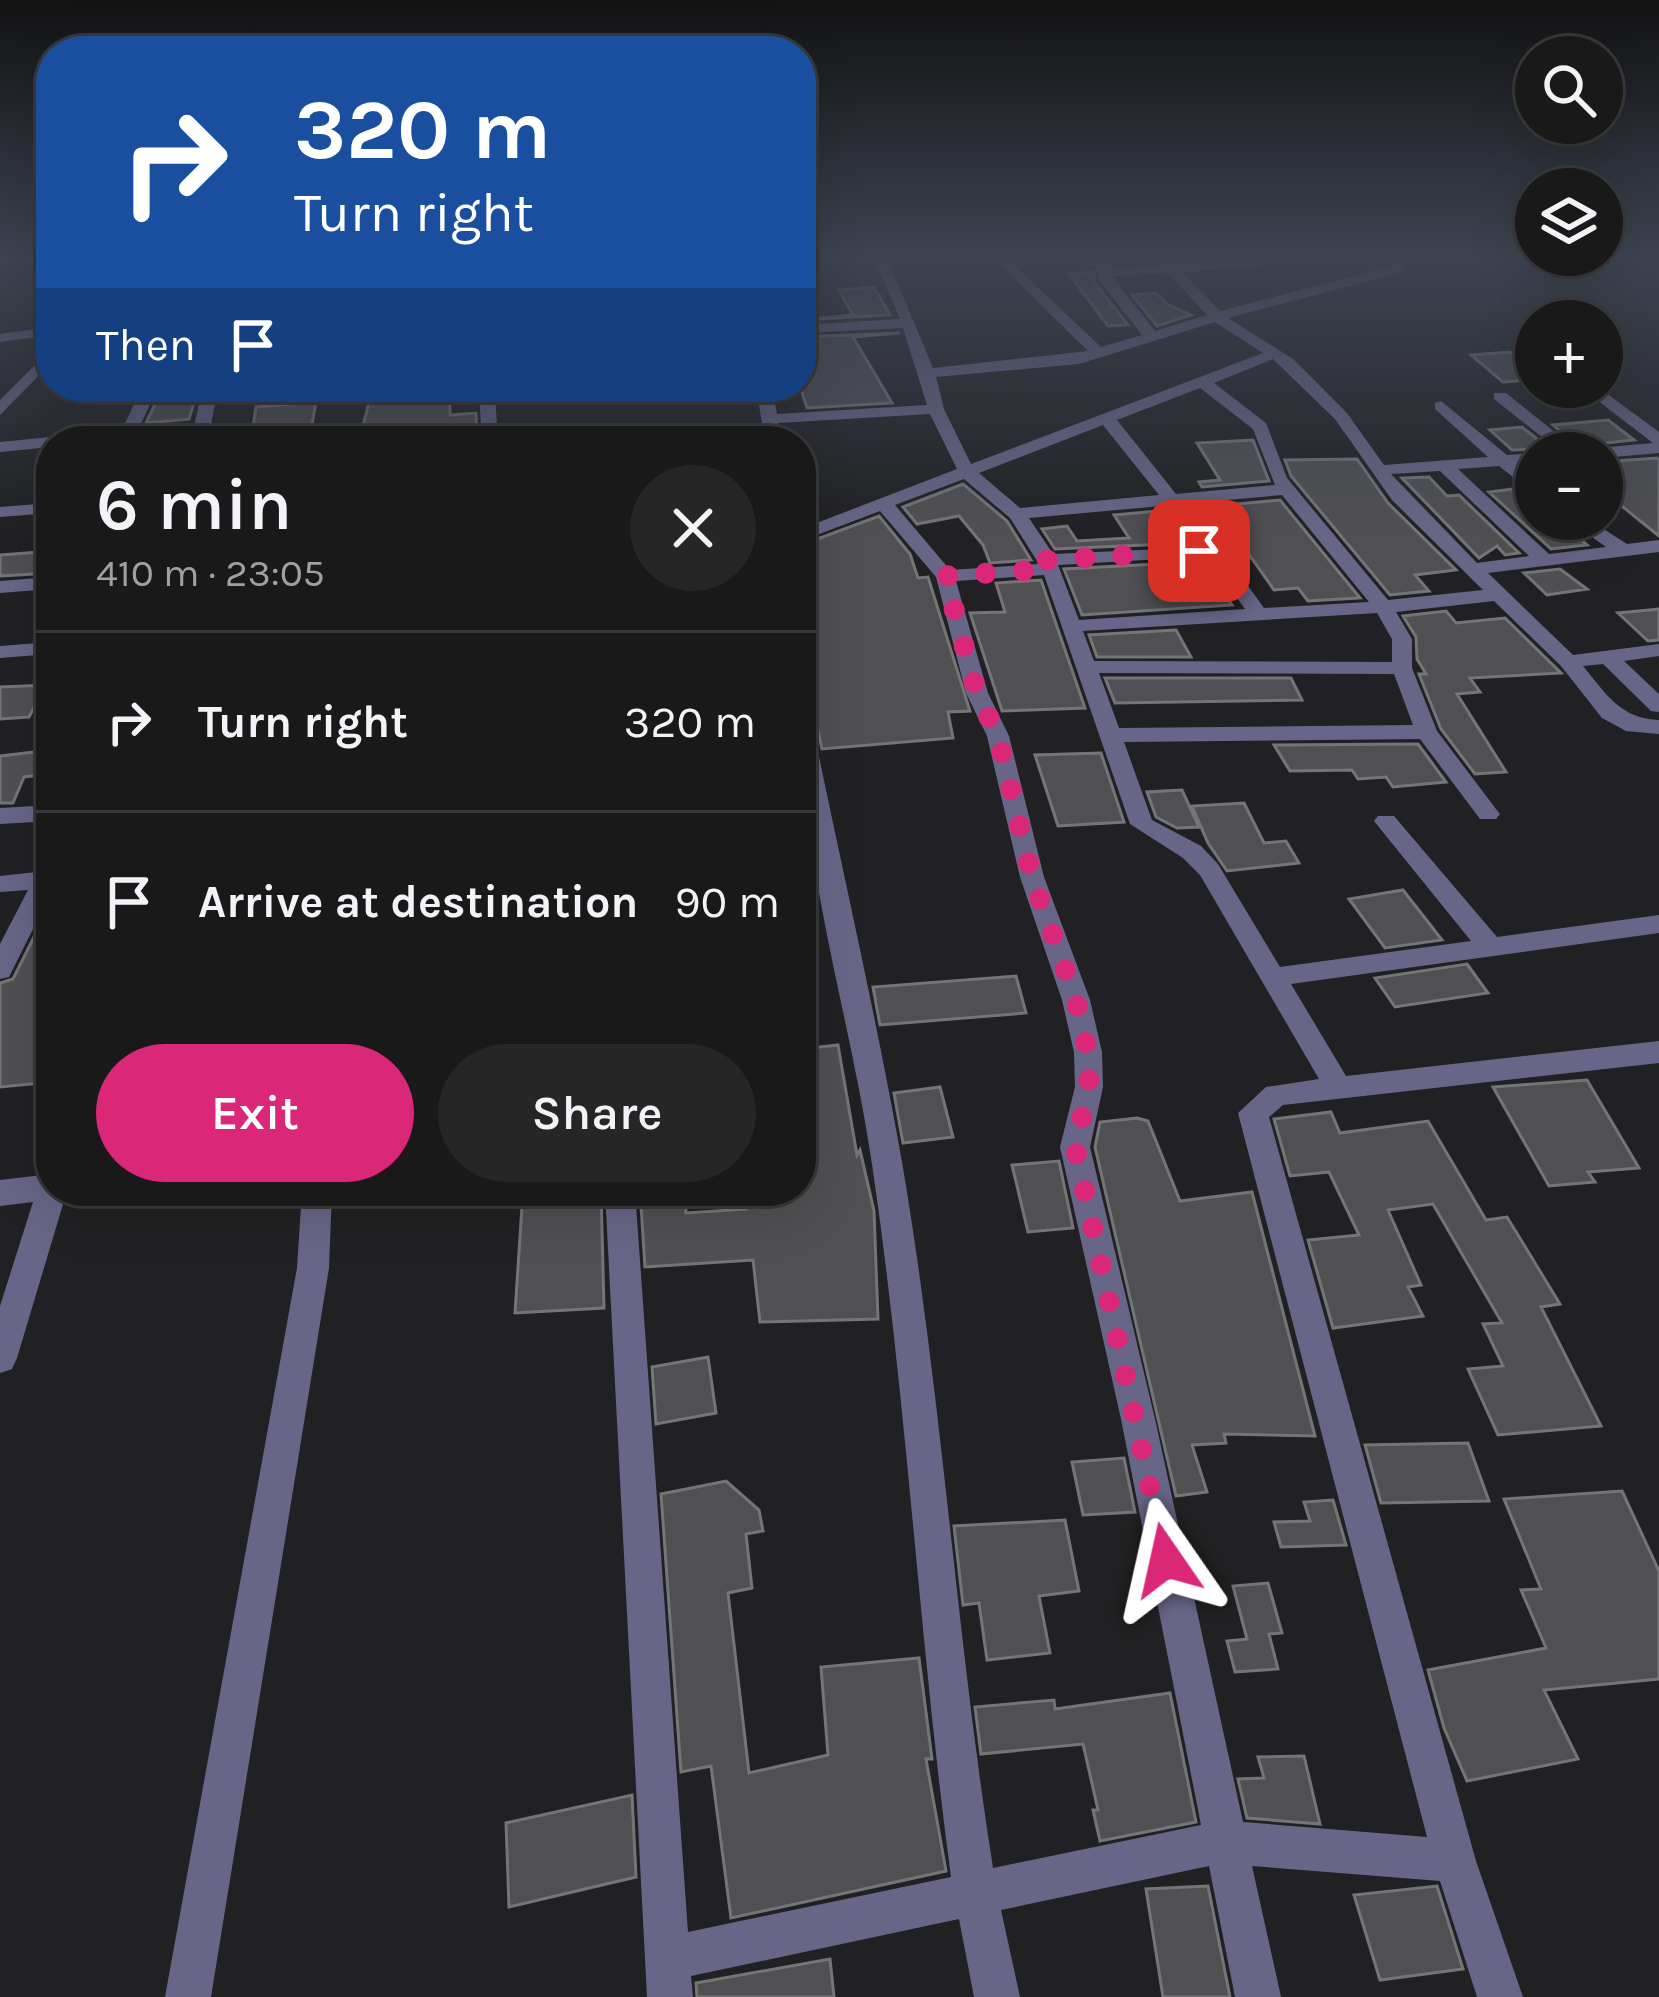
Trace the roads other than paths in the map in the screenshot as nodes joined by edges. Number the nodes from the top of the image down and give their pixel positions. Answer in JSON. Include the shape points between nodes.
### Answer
{"nodes":[{"id":1,"x":918,"y":349,"type":"edge"},
{"id":2,"x":1093,"y":349,"type":"edge"},
{"id":3,"x":1119,"y":349,"type":"edge"},
{"id":4,"x":1267,"y":349,"type":"edge"},
{"id":5,"x":1274,"y":354,"type":"junction"},
{"id":6,"x":1099,"y":355,"type":"junction"},
{"id":7,"x":36,"y":370,"type":"edge"},
{"id":8,"x":925,"y":373,"type":"junction"},
{"id":9,"x":1202,"y":382,"type":"junction"},
{"id":10,"x":1500,"y":396,"type":"dead end"},
{"id":11,"x":767,"y":402,"type":"edge"},
{"id":12,"x":1442,"y":406,"type":"dead end"},
{"id":13,"x":1614,"y":408,"type":"edge"},
{"id":14,"x":936,"y":409,"type":"junction"},
{"id":15,"x":0,"y":410,"type":"edge"},
{"id":16,"x":770,"y":418,"type":"junction"},
{"id":17,"x":1105,"y":418,"type":"junction"},
{"id":18,"x":771,"y":426,"type":"edge"},
{"id":19,"x":1546,"y":432,"type":"edge"},
{"id":20,"x":36,"y":443,"type":"edge"},
{"id":21,"x":1659,"y":444,"type":"edge"},
{"id":22,"x":0,"y":447,"type":"edge"},
{"id":23,"x":1623,"y":449,"type":"edge"},
{"id":24,"x":1515,"y":459,"type":"edge"},
{"id":25,"x":1504,"y":460,"type":"junction"},
{"id":26,"x":1444,"y":465,"type":"junction"},
{"id":27,"x":1381,"y":470,"type":"junction"},
{"id":28,"x":1515,"y":470,"type":"edge"},
{"id":29,"x":966,"y":471,"type":"junction"},
{"id":30,"x":1287,"y":489,"type":"junction"},
{"id":31,"x":1171,"y":500,"type":"junction"},
{"id":32,"x":883,"y":503,"type":"junction"},
{"id":33,"x":36,"y":509,"type":"edge"},
{"id":34,"x":0,"y":512,"type":"edge"},
{"id":35,"x":1016,"y":514,"type":"junction"},
{"id":36,"x":816,"y":529,"type":"edge"},
{"id":37,"x":1608,"y":540,"type":"edge"},
{"id":38,"x":1659,"y":546,"type":"edge"},
{"id":39,"x":1623,"y":550,"type":"junction"},
{"id":40,"x":1543,"y":559,"type":"junction"},
{"id":41,"x":1049,"y":564,"type":"junction"},
{"id":42,"x":1473,"y":568,"type":"junction"},
{"id":43,"x":945,"y":576,"type":"junction"},
{"id":44,"x":36,"y":584,"type":"edge"},
{"id":45,"x":0,"y":587,"type":"edge"},
{"id":46,"x":1499,"y":594,"type":"junction"},
{"id":47,"x":1383,"y":607,"type":"junction"},
{"id":48,"x":1258,"y":614,"type":"junction"},
{"id":49,"x":1072,"y":626,"type":"junction"},
{"id":50,"x":36,"y":649,"type":"edge"},
{"id":51,"x":1659,"y":650,"type":"edge"},
{"id":52,"x":0,"y":652,"type":"edge"},
{"id":53,"x":1609,"y":657,"type":"junction"},
{"id":54,"x":1568,"y":662,"type":"junction"},
{"id":55,"x":1083,"y":667,"type":"junction"},
{"id":56,"x":1402,"y":668,"type":"junction"},
{"id":57,"x":1659,"y":706,"type":"edge"},
{"id":58,"x":1659,"y":727,"type":"edge"},
{"id":59,"x":1426,"y":732,"type":"junction"},
{"id":60,"x":1112,"y":735,"type":"junction"},
{"id":61,"x":816,"y":801,"type":"edge"},
{"id":62,"x":36,"y":813,"type":"edge"},
{"id":63,"x":1488,"y":814,"type":"dead end"},
{"id":64,"x":0,"y":816,"type":"edge"},
{"id":65,"x":1386,"y":821,"type":"dead end"},
{"id":66,"x":36,"y":878,"type":"edge"},
{"id":67,"x":0,"y":884,"type":"edge"},
{"id":68,"x":36,"y":900,"type":"edge"},
{"id":69,"x":1659,"y":924,"type":"edge"},
{"id":70,"x":1489,"y":945,"type":"junction"},
{"id":71,"x":0,"y":970,"type":"edge"},
{"id":72,"x":1274,"y":977,"type":"junction"},
{"id":73,"x":1659,"y":1052,"type":"edge"},
{"id":74,"x":1338,"y":1087,"type":"junction"},
{"id":75,"x":36,"y":1190,"type":"edge"},
{"id":76,"x":0,"y":1193,"type":"edge"},
{"id":77,"x":46,"y":1206,"type":"edge"},
{"id":78,"x":316,"y":1206,"type":"edge"},
{"id":79,"x":621,"y":1206,"type":"edge"},
{"id":80,"x":0,"y":1358,"type":"edge"},
{"id":81,"x":1223,"y":1842,"type":"junction"},
{"id":82,"x":1455,"y":1861,"type":"junction"},
{"id":83,"x":975,"y":1893,"type":"junction"},
{"id":84,"x":670,"y":1977,"type":"edge"},
{"id":85,"x":188,"y":1997,"type":"edge"},
{"id":86,"x":997,"y":1997,"type":"edge"},
{"id":87,"x":1258,"y":1997,"type":"edge"},
{"id":88,"x":1500,"y":1997,"type":"edge"}],
"edges":[{"from":1,"to":8,"type":"street"},
{"from":2,"to":6,"type":"street"},
{"from":3,"to":6,"type":"street"},
{"from":4,"to":5,"type":"street"},
{"from":5,"to":9,"type":"street"},
{"from":5,"to":27,"type":"street","via":[[1341,416]]},
{"from":6,"to":8,"type":"street"},
{"from":7,"to":15,"type":"street"},
{"from":8,"to":14,"type":"street"},
{"from":9,"to":17,"type":"street"},
{"from":9,"to":30,"type":"street","via":[[1260,427]]},
{"from":10,"to":19,"type":"street"},
{"from":11,"to":16,"type":"street"},
{"from":12,"to":25,"type":"street"},
{"from":13,"to":21,"type":"street"},
{"from":14,"to":16,"type":"street"},
{"from":14,"to":29,"type":"street"},
{"from":16,"to":18,"type":"street"},
{"from":17,"to":29,"type":"street"},
{"from":17,"to":31,"type":"street"},
{"from":20,"to":22,"type":"street"},
{"from":21,"to":23,"type":"street"},
{"from":24,"to":25,"type":"street"},
{"from":25,"to":26,"type":"street"},
{"from":25,"to":28,"type":"street"},
{"from":26,"to":27,"type":"street"},
{"from":26,"to":40,"type":"street"},
{"from":27,"to":42,"type":"street"},
{"from":29,"to":32,"type":"street"},
{"from":29,"to":35,"type":"street"},
{"from":30,"to":31,"type":"street"},
{"from":30,"to":47,"type":"street"},
{"from":31,"to":35,"type":"street"},
{"from":32,"to":36,"type":"street"},
{"from":32,"to":43,"type":"street"},
{"from":33,"to":34,"type":"street"},
{"from":35,"to":41,"type":"street"},
{"from":37,"to":39,"type":"street"},
{"from":38,"to":39,"type":"street"},
{"from":39,"to":40,"type":"street"},
{"from":40,"to":42,"type":"street"},
{"from":41,"to":43,"type":"street"},
{"from":41,"to":48,"type":"street","via":[[1199,551],[1223,566]]},
{"from":41,"to":49,"type":"street"},
{"from":42,"to":46,"type":"street"},
{"from":43,"to":81,"type":"street","via":[[1088,1052],[1075,1147]]},
{"from":44,"to":45,"type":"street"},
{"from":46,"to":47,"type":"street"},
{"from":46,"to":54,"type":"street"},
{"from":47,"to":48,"type":"street"},
{"from":47,"to":56,"type":"street","via":[[1402,639]]},
{"from":48,"to":49,"type":"street"},
{"from":49,"to":55,"type":"street"},
{"from":50,"to":52,"type":"street"},
{"from":51,"to":53,"type":"street"},
{"from":53,"to":54,"type":"street"},
{"from":53,"to":57,"type":"street"},
{"from":54,"to":58,"type":"street","via":[[1610,713]]},
{"from":55,"to":56,"type":"street"},
{"from":55,"to":60,"type":"street"},
{"from":56,"to":59,"type":"street"},
{"from":59,"to":60,"type":"street"},
{"from":59,"to":63,"type":"street"},
{"from":60,"to":72,"type":"street","via":[[1142,824],[1209,870]]},
{"from":61,"to":83,"type":"street","via":[[886,1163]]},
{"from":62,"to":64,"type":"street"},
{"from":65,"to":70,"type":"street"},
{"from":66,"to":67,"type":"street"},
{"from":68,"to":71,"type":"street"},
{"from":69,"to":70,"type":"street"},
{"from":70,"to":72,"type":"street"},
{"from":72,"to":74,"type":"street"},
{"from":73,"to":74,"type":"street"},
{"from":74,"to":82,"type":"street","via":[[1276,1095],[1253,1113]]},
{"from":75,"to":76,"type":"street"},
{"from":77,"to":80,"type":"street"},
{"from":78,"to":85,"type":"street","via":[[313,1268]]},
{"from":79,"to":84,"type":"street"},
{"from":81,"to":82,"type":"street"},
{"from":81,"to":83,"type":"street"},
{"from":81,"to":87,"type":"street"},
{"from":82,"to":88,"type":"street"},
{"from":83,"to":84,"type":"street"},
{"from":83,"to":86,"type":"street"}]}
